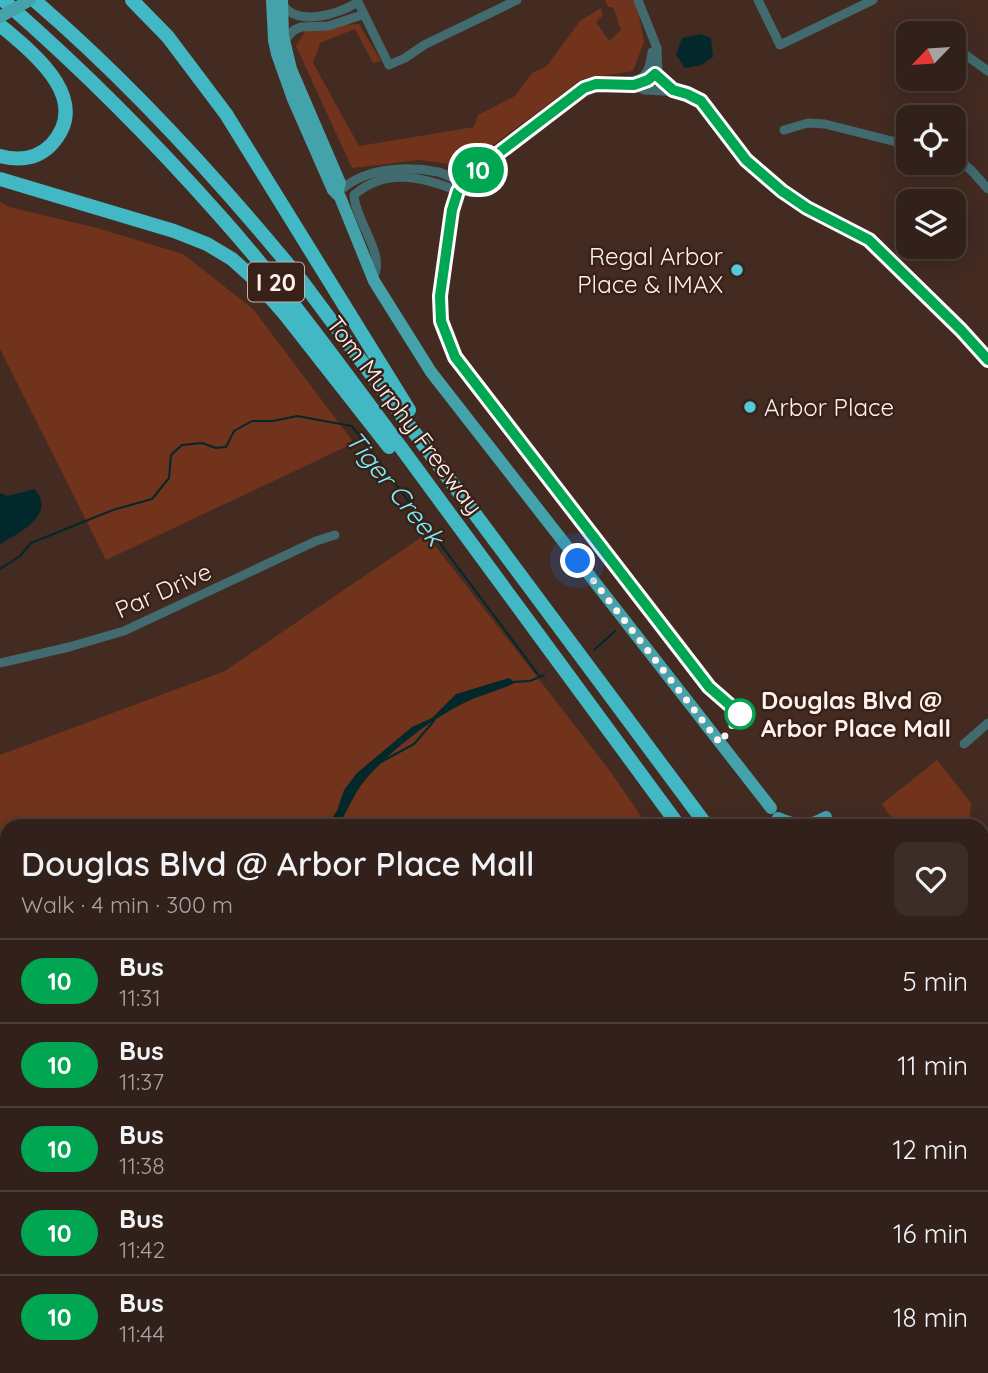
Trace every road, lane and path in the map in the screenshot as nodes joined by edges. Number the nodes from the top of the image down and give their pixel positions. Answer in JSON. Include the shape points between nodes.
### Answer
{"nodes":[{"id":1,"x":32,"y":0,"type":"edge"},
{"id":2,"x":132,"y":0,"type":"edge"},
{"id":3,"x":517,"y":0,"type":"edge"},
{"id":4,"x":638,"y":0,"type":"edge"},
{"id":5,"x":758,"y":0,"type":"edge"},
{"id":6,"x":873,"y":0,"type":"edge"},
{"id":7,"x":279,"y":1,"type":"edge"},
{"id":8,"x":357,"y":1,"type":"edge"},
{"id":9,"x":1,"y":11,"type":"edge"},
{"id":10,"x":362,"y":15,"type":"junction"},
{"id":11,"x":279,"y":43,"type":"junction"},
{"id":12,"x":654,"y":50,"type":"junction"},
{"id":13,"x":966,"y":55,"type":"edge"},
{"id":14,"x":988,"y":71,"type":"edge"},
{"id":15,"x":654,"y":83,"type":"junction"},
{"id":16,"x":784,"y":130,"type":"dead end"},
{"id":17,"x":896,"y":142,"type":"edge"},
{"id":18,"x":0,"y":156,"type":"edge"},
{"id":19,"x":331,"y":162,"type":"junction"},
{"id":20,"x":966,"y":166,"type":"edge"},
{"id":21,"x":373,"y":173,"type":"junction"},
{"id":22,"x":0,"y":179,"type":"edge"},
{"id":23,"x":362,"y":188,"type":"junction"},
{"id":24,"x":988,"y":189,"type":"edge"},
{"id":25,"x":337,"y":193,"type":"junction"},
{"id":26,"x":373,"y":277,"type":"junction"},
{"id":27,"x":451,"y":481,"type":"junction"},
{"id":28,"x":335,"y":535,"type":"dead end"},
{"id":29,"x":511,"y":596,"type":"junction"},
{"id":30,"x":0,"y":663,"type":"edge"},
{"id":31,"x":986,"y":730,"type":"edge"},
{"id":32,"x":964,"y":744,"type":"dead end"},
{"id":33,"x":778,"y":817,"type":"edge"},
{"id":34,"x":827,"y":817,"type":"dead end"},
{"id":35,"x":674,"y":819,"type":"edge"},
{"id":36,"x":702,"y":819,"type":"edge"},
{"id":37,"x":823,"y":819,"type":"edge"}],
"edges":[{"from":1,"to":9,"type":"main road","bridge":true},
{"from":1,"to":27,"type":"highway","name":"Tom Murphy Freeway","number":"I 20","via":[[165,124],[248,216],[310,290]]},
{"from":2,"to":27,"type":"highway","via":[[185,58],[241,135]]},
{"from":3,"to":10,"type":"street","via":[[389,65]]},
{"from":4,"to":12,"type":"street"},
{"from":5,"to":6,"type":"street","via":[[780,45]]},
{"from":7,"to":8,"type":"street","via":[[287,11],[311,16],[345,10]]},
{"from":7,"to":11,"type":"main road"},
{"from":8,"to":10,"type":"street"},
{"from":9,"to":18,"type":"highway","via":[[49,71],[63,95],[65,110],[60,132],[42,152],[21,159]]},
{"from":9,"to":29,"type":"highway","name":"Tom Murphy Freeway","number":"I 20","via":[[65,56],[132,120],[244,243]]},
{"from":10,"to":11,"type":"street","via":[[328,26],[302,27]]},
{"from":11,"to":19,"type":"main road"},
{"from":11,"to":25,"type":"main road","via":[[293,99]]},
{"from":12,"to":15,"type":"street"},
{"from":12,"to":15,"type":"street","via":[[663,75],[680,88]]},
{"from":12,"to":15,"type":"street","via":[[646,74],[626,80],[626,84]]},
{"from":13,"to":14,"type":"street"},
{"from":16,"to":17,"type":"street","via":[[825,124]]},
{"from":19,"to":21,"type":"street","via":[[352,177]]},
{"from":19,"to":25,"type":"main road","via":[[340,183]]},
{"from":20,"to":24,"type":"street"},
{"from":21,"to":23,"type":"street","via":[[405,168],[440,173],[461,187],[398,177]]},
{"from":21,"to":25,"type":"street"},
{"from":22,"to":29,"type":"highway","via":[[174,231],[232,260],[282,312]]},
{"from":23,"to":25,"type":"street"},
{"from":23,"to":26,"type":"street","via":[[354,195],[355,207],[377,258]]},
{"from":25,"to":26,"type":"main road"},
{"from":26,"to":33,"type":"main road","via":[[431,372]]},
{"from":27,"to":36,"type":"highway","name":"Tom Murphy Freeway","number":"I 20"},
{"from":28,"to":30,"type":"street","name":"Par Drive","via":[[124,631]]},
{"from":29,"to":35,"type":"highway","name":"Tom Murphy Freeway","number":"I 20"},
{"from":31,"to":32,"type":"street"},
{"from":34,"to":37,"type":"main road"}]}
